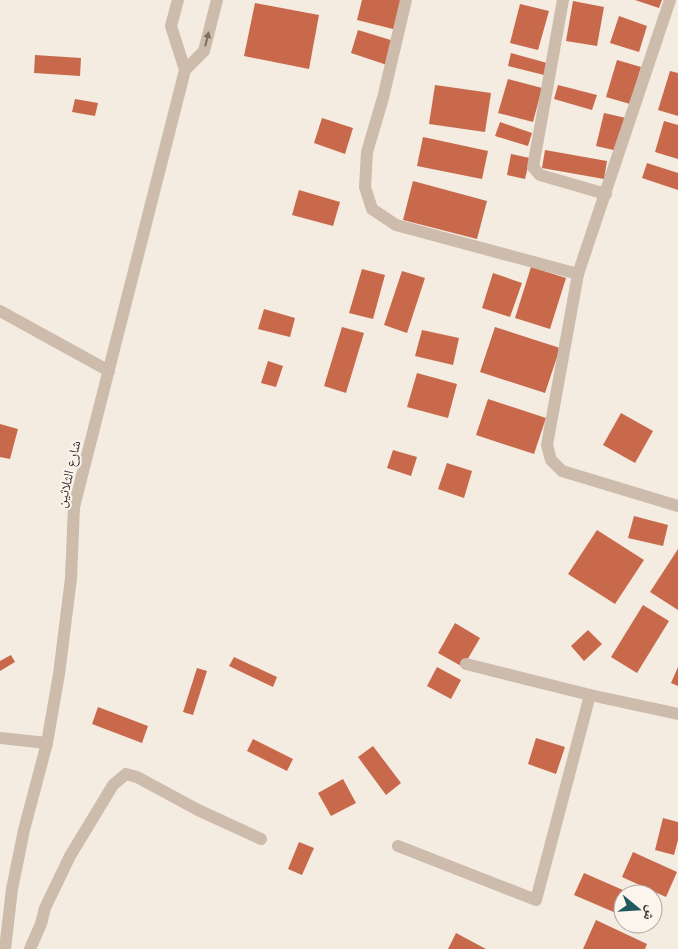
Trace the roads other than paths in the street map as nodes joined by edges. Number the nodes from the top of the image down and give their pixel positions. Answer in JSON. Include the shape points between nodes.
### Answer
{"nodes":[{"id":1,"x":178,"y":0,"type":"edge"},
{"id":2,"x":217,"y":0,"type":"edge"},
{"id":3,"x":406,"y":0,"type":"edge"},
{"id":4,"x":563,"y":0,"type":"edge"},
{"id":5,"x":670,"y":0,"type":"edge"},
{"id":6,"x":185,"y":70,"type":"junction"},
{"id":7,"x":606,"y":194,"type":"junction"},
{"id":8,"x":578,"y":274,"type":"junction"},
{"id":9,"x":1,"y":313,"type":"edge"},
{"id":10,"x":108,"y":371,"type":"junction"},
{"id":11,"x":678,"y":506,"type":"edge"},
{"id":12,"x":466,"y":664,"type":"dead end"},
{"id":13,"x":590,"y":695,"type":"junction"},
{"id":14,"x":678,"y":714,"type":"edge"},
{"id":15,"x":0,"y":738,"type":"edge"},
{"id":16,"x":47,"y":742,"type":"junction"},
{"id":17,"x":261,"y":839,"type":"dead end"},
{"id":18,"x":398,"y":846,"type":"dead end"},
{"id":19,"x":5,"y":949,"type":"edge"},
{"id":20,"x":30,"y":949,"type":"edge"}],
"edges":[{"from":1,"to":6,"type":"street","via":[[171,26]]},
{"from":6,"to":2,"type":"street","one_way":true,"via":[[204,51]]},
{"from":3,"to":8,"type":"street","via":[[367,152],[365,187],[372,209],[396,225]]},
{"from":4,"to":7,"type":"street","via":[[533,167],[540,176]]},
{"from":5,"to":7,"type":"street"},
{"from":6,"to":10,"type":"street","name":"شارع الثلاثين"},
{"from":7,"to":8,"type":"street"},
{"from":8,"to":11,"type":"street","via":[[547,445],[551,460],[562,471]]},
{"from":9,"to":10,"type":"street"},
{"from":10,"to":16,"type":"street","name":"شارع الثلاثين","via":[[74,507],[71,578]]},
{"from":12,"to":13,"type":"street"},
{"from":13,"to":14,"type":"street"},
{"from":13,"to":18,"type":"street","via":[[536,900]]},
{"from":15,"to":16,"type":"street"},
{"from":16,"to":19,"type":"street","name":"شارع الثلاثين","via":[[20,846]]},
{"from":17,"to":20,"type":"street","via":[[138,777],[126,774],[113,785],[70,856]]}]}
